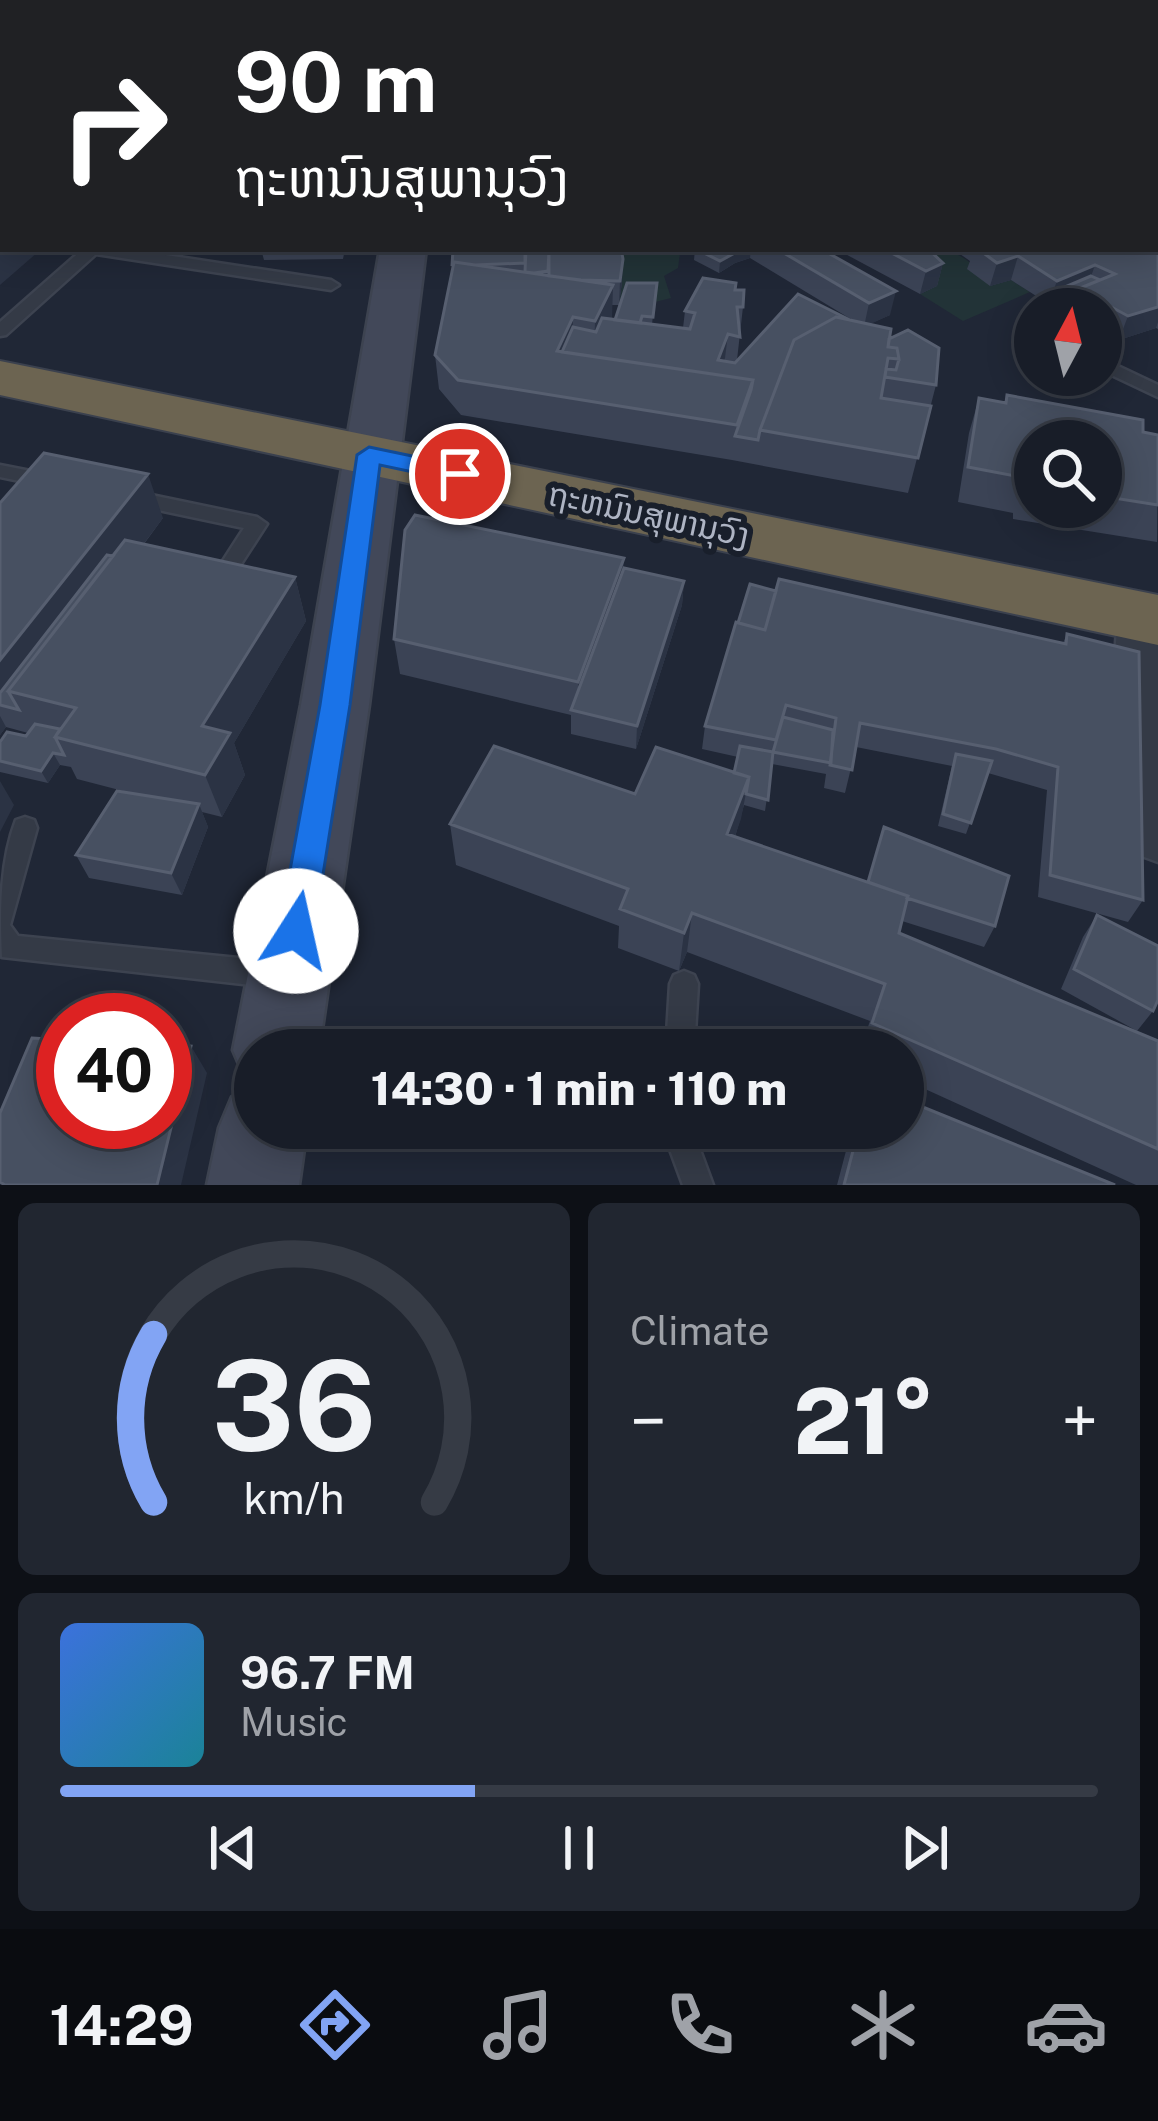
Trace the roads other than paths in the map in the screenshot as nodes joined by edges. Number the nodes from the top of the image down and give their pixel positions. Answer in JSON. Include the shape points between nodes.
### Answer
{"nodes":[{"id":1,"x":91,"y":252,"type":"edge"},
{"id":2,"x":114,"y":252,"type":"edge"},
{"id":3,"x":214,"y":252,"type":"edge"},
{"id":4,"x":403,"y":252,"type":"edge"},
{"id":5,"x":207,"y":266,"type":"junction"},
{"id":6,"x":331,"y":285,"type":"dead end"},
{"id":7,"x":0,"y":331,"type":"edge"},
{"id":8,"x":1122,"y":374,"type":"edge"},
{"id":9,"x":0,"y":378,"type":"edge"},
{"id":10,"x":1158,"y":392,"type":"edge"},
{"id":11,"x":369,"y":455,"type":"junction"},
{"id":12,"x":0,"y":471,"type":"edge"},
{"id":13,"x":80,"y":487,"type":"edge"},
{"id":14,"x":102,"y":492,"type":"edge"},
{"id":15,"x":225,"y":573,"type":"edge"},
{"id":16,"x":1150,"y":619,"type":"edge"},
{"id":17,"x":26,"y":828,"type":"dead end"},
{"id":18,"x":1158,"y":839,"type":"edge"},
{"id":19,"x":0,"y":918,"type":"edge"},
{"id":20,"x":0,"y":932,"type":"edge"},
{"id":21,"x":289,"y":976,"type":"junction"},
{"id":22,"x":684,"y":984,"type":"dead end"},
{"id":23,"x":280,"y":1029,"type":"edge"},
{"id":24,"x":681,"y":1029,"type":"edge"},
{"id":25,"x":259,"y":1149,"type":"edge"},
{"id":26,"x":683,"y":1149,"type":"edge"},
{"id":27,"x":253,"y":1185,"type":"edge"},
{"id":28,"x":698,"y":1185,"type":"edge"}],
"edges":[{"from":1,"to":7,"type":"lane"},
{"from":2,"to":5,"type":"lane"},
{"from":3,"to":5,"type":"lane"},
{"from":4,"to":11,"type":"street"},
{"from":5,"to":6,"type":"lane"},
{"from":8,"to":10,"type":"lane"},
{"from":9,"to":11,"type":"highway","name":"ຖະຫນົນສຸພານຸວົງ"},
{"from":11,"to":16,"type":"highway","name":"ຖະຫນົນສຸພານຸວົງ"},
{"from":11,"to":21,"type":"street"},
{"from":12,"to":13,"type":"lane","via":[[29,485]]},
{"from":14,"to":15,"type":"lane","via":[[257,524]]},
{"from":16,"to":18,"type":"street","via":[[1135,761]]},
{"from":17,"to":19,"type":"lane"},
{"from":20,"to":21,"type":"lane","via":[[11,948]]},
{"from":21,"to":23,"type":"street"},
{"from":22,"to":24,"type":"lane"},
{"from":25,"to":27,"type":"street"},
{"from":26,"to":28,"type":"lane"}]}
